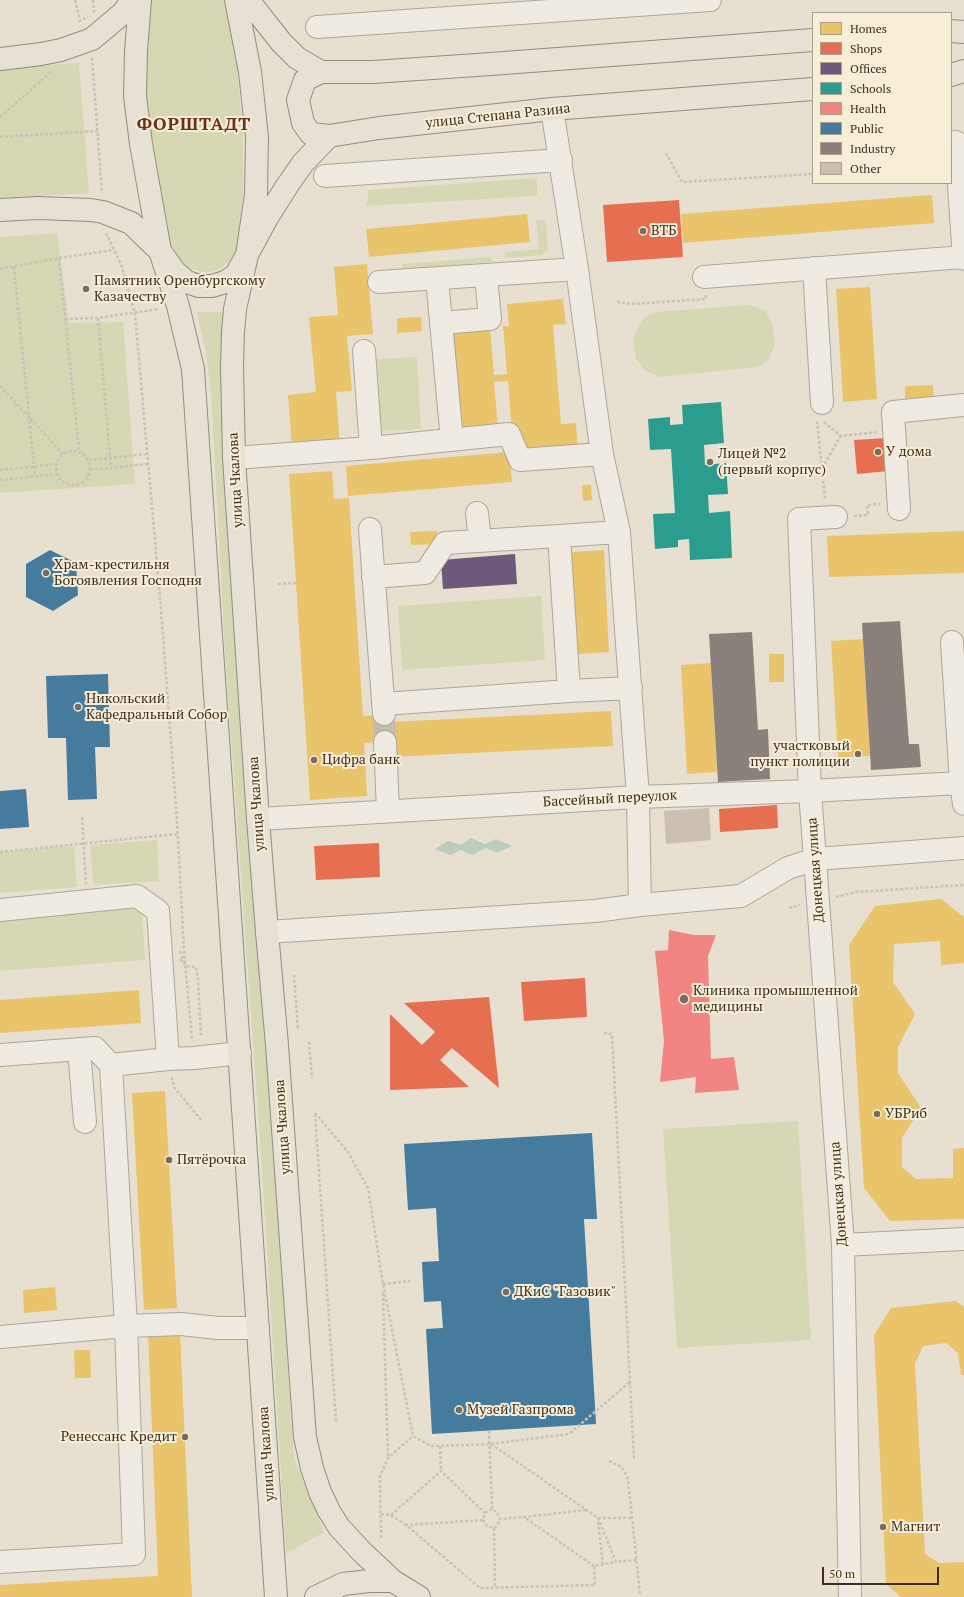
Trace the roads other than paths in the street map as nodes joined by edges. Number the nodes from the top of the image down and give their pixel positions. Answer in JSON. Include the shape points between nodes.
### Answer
{"nodes":[{"id":1,"x":132,"y":0,"type":"edge"},
{"id":2,"x":140,"y":0,"type":"edge"},
{"id":3,"x":236,"y":0,"type":"edge"},
{"id":4,"x":248,"y":0,"type":"edge"},
{"id":5,"x":710,"y":0,"type":"edge"},
{"id":6,"x":558,"y":5,"type":"edge"},
{"id":7,"x":474,"y":8,"type":"edge"},
{"id":8,"x":317,"y":27,"type":"dead end"},
{"id":9,"x":952,"y":31,"type":"edge"},
{"id":10,"x":964,"y":32,"type":"edge"},
{"id":11,"x":812,"y":40,"type":"edge"},
{"id":12,"x":0,"y":59,"type":"edge"},
{"id":13,"x":964,"y":71,"type":"edge"},
{"id":14,"x":321,"y":72,"type":"junction"},
{"id":15,"x":952,"y":75,"type":"edge"},
{"id":16,"x":812,"y":89,"type":"edge"},
{"id":17,"x":552,"y":109,"type":"junction"},
{"id":18,"x":329,"y":136,"type":"junction"},
{"id":19,"x":956,"y":142,"type":"dead end"},
{"id":20,"x":561,"y":160,"type":"junction"},
{"id":21,"x":325,"y":176,"type":"dead end"},
{"id":22,"x":0,"y":210,"type":"edge"},
{"id":23,"x":160,"y":251,"type":"junction"},
{"id":24,"x":247,"y":255,"type":"junction"},
{"id":25,"x":964,"y":258,"type":"edge"},
{"id":26,"x":814,"y":268,"type":"junction"},
{"id":27,"x":577,"y":269,"type":"junction"},
{"id":28,"x":486,"y":276,"type":"junction"},
{"id":29,"x":704,"y":277,"type":"road end"},
{"id":30,"x":437,"y":279,"type":"junction"},
{"id":31,"x":380,"y":282,"type":"dead end"},
{"id":32,"x":441,"y":324,"type":"junction"},
{"id":33,"x":364,"y":351,"type":"dead end"},
{"id":34,"x":822,"y":404,"type":"dead end"},
{"id":35,"x":964,"y":405,"type":"edge"},
{"id":36,"x":452,"y":440,"type":"junction"},
{"id":37,"x":371,"y":448,"type":"junction"},
{"id":38,"x":602,"y":454,"type":"junction"},
{"id":39,"x":234,"y":458,"type":"junction"},
{"id":40,"x":899,"y":510,"type":"dead end"},
{"id":41,"x":477,"y":513,"type":"dead end"},
{"id":42,"x":831,"y":517,"type":"road end"},
{"id":43,"x":370,"y":529,"type":"dead end"},
{"id":44,"x":619,"y":532,"type":"junction"},
{"id":45,"x":559,"y":536,"type":"junction"},
{"id":46,"x":480,"y":541,"type":"junction"},
{"id":47,"x":373,"y":577,"type":"junction"},
{"id":48,"x":952,"y":642,"type":"dead end"},
{"id":49,"x":631,"y":688,"type":"junction"},
{"id":50,"x":569,"y":691,"type":"junction"},
{"id":51,"x":385,"y":742,"type":"tunnel mouth"},
{"id":52,"x":961,"y":783,"type":"junction"},
{"id":53,"x":810,"y":791,"type":"junction"},
{"id":54,"x":638,"y":797,"type":"junction"},
{"id":55,"x":964,"y":804,"type":"edge"},
{"id":56,"x":388,"y":810,"type":"junction"},
{"id":57,"x":258,"y":819,"type":"junction"},
{"id":58,"x":964,"y":848,"type":"edge"},
{"id":59,"x":816,"y":858,"type":"junction"},
{"id":60,"x":640,"y":905,"type":"junction"},
{"id":61,"x":0,"y":910,"type":"edge"},
{"id":62,"x":267,"y":932,"type":"junction"},
{"id":63,"x":80,"y":1049,"type":"junction"},
{"id":64,"x":240,"y":1053,"type":"junction"},
{"id":65,"x":0,"y":1055,"type":"edge"},
{"id":66,"x":168,"y":1059,"type":"junction"},
{"id":67,"x":111,"y":1065,"type":"junction"},
{"id":68,"x":85,"y":1122,"type":"dead end"},
{"id":69,"x":964,"y":1239,"type":"edge"},
{"id":70,"x":843,"y":1245,"type":"junction"},
{"id":71,"x":126,"y":1326,"type":"junction"},
{"id":72,"x":258,"y":1328,"type":"junction"},
{"id":73,"x":0,"y":1337,"type":"edge"},
{"id":74,"x":0,"y":1562,"type":"edge"},
{"id":75,"x":393,"y":1580,"type":"junction"},
{"id":76,"x":276,"y":1597,"type":"edge"},
{"id":77,"x":316,"y":1597,"type":"edge"},
{"id":78,"x":419,"y":1597,"type":"edge"},
{"id":79,"x":850,"y":1597,"type":"edge"}],
"edges":[{"from":1,"to":12,"type":"main road","via":[[123,13],[92,39],[61,50]]},
{"from":2,"to":23,"type":"main road","name":"улица Чкалова","via":[[136,96],[141,144]]},
{"from":3,"to":24,"type":"main road","name":"улица Чкалова","via":[[250,72],[257,137],[256,195]]},
{"from":4,"to":14,"type":"main road","via":[[297,58]]},
{"from":5,"to":6,"type":"street"},
{"from":6,"to":7,"type":"street"},
{"from":7,"to":8,"type":"street"},
{"from":9,"to":10,"type":"main road"},
{"from":11,"to":14,"type":"main road","via":[[373,72]]},
{"from":13,"to":15,"type":"main road"},
{"from":14,"to":18,"type":"main road","name":"улица Степана Разина","via":[[305,80],[298,100],[303,123],[311,134]]},
{"from":16,"to":17,"type":"main road","name":"улица Степана Разина"},
{"from":17,"to":18,"type":"main road","name":"улица Степана Разина"},
{"from":17,"to":20,"type":"street"},
{"from":18,"to":24,"type":"main road","via":[[303,163],[268,216]]},
{"from":19,"to":25,"type":"street"},
{"from":20,"to":21,"type":"street"},
{"from":20,"to":27,"type":"street"},
{"from":22,"to":23,"type":"main road","via":[[103,212],[131,223]]},
{"from":23,"to":24,"type":"main road","via":[[175,272],[187,282],[199,286],[225,282],[236,274]]},
{"from":23,"to":64,"type":"main road","name":"улица Чкалова","via":[[178,306],[193,369]]},
{"from":24,"to":39,"type":"main road","name":"улица Чкалова","via":[[235,309],[233,332]]},
{"from":25,"to":26,"type":"street"},
{"from":26,"to":29,"type":"street"},
{"from":26,"to":34,"type":"street"},
{"from":27,"to":28,"type":"street"},
{"from":27,"to":38,"type":"street"},
{"from":28,"to":30,"type":"street"},
{"from":28,"to":32,"type":"street","via":[[490,319]]},
{"from":30,"to":31,"type":"street"},
{"from":30,"to":32,"type":"street"},
{"from":32,"to":36,"type":"street"},
{"from":33,"to":37,"type":"street"},
{"from":35,"to":40,"type":"street","via":[[893,412]]},
{"from":36,"to":37,"type":"street"},
{"from":36,"to":38,"type":"street","via":[[509,434],[520,460]]},
{"from":37,"to":39,"type":"street"},
{"from":38,"to":44,"type":"street"},
{"from":39,"to":57,"type":"main road","name":"улица Чкалова"},
{"from":41,"to":46,"type":"street"},
{"from":42,"to":53,"type":"street","name":"Донецкая улица","via":[[799,519]]},
{"from":43,"to":47,"type":"street"},
{"from":44,"to":45,"type":"street"},
{"from":44,"to":49,"type":"street"},
{"from":45,"to":46,"type":"street"},
{"from":45,"to":50,"type":"street"},
{"from":46,"to":47,"type":"street","via":[[445,543],[425,573]]},
{"from":47,"to":50,"type":"street","via":[[383,709]]},
{"from":48,"to":52,"type":"street"},
{"from":49,"to":50,"type":"street"},
{"from":49,"to":54,"type":"street"},
{"from":51,"to":56,"type":"street"},
{"from":52,"to":53,"type":"street","name":"Бассейный переулок"},
{"from":52,"to":55,"type":"street"},
{"from":53,"to":54,"type":"street","name":"Бассейный переулок"},
{"from":53,"to":59,"type":"street","name":"Донецкая улица"},
{"from":54,"to":56,"type":"street","name":"Бассейный переулок"},
{"from":54,"to":60,"type":"street"},
{"from":56,"to":57,"type":"street","name":"Бассейный переулок"},
{"from":57,"to":62,"type":"main road","name":"улица Чкалова"},
{"from":58,"to":59,"type":"street"},
{"from":59,"to":60,"type":"street","via":[[788,868],[741,896]]},
{"from":59,"to":70,"type":"street","name":"Донецкая улица"},
{"from":60,"to":62,"type":"street","via":[[595,911]]},
{"from":61,"to":66,"type":"street","via":[[137,896],[158,911]]},
{"from":62,"to":75,"type":"main road","name":"улица Чкалова","via":[[278,1045],[305,1437],[316,1480],[329,1511],[339,1527],[362,1552]]},
{"from":63,"to":65,"type":"street"},
{"from":63,"to":67,"type":"street","via":[[95,1048]]},
{"from":63,"to":68,"type":"street"},
{"from":64,"to":66,"type":"street"},
{"from":64,"to":72,"type":"main road","name":"улица Чкалова"},
{"from":66,"to":67,"type":"street"},
{"from":67,"to":71,"type":"street"},
{"from":69,"to":70,"type":"street"},
{"from":70,"to":79,"type":"street","name":"Донецкая улица"},
{"from":71,"to":72,"type":"street","via":[[182,1324],[218,1328]]},
{"from":71,"to":73,"type":"street"},
{"from":71,"to":74,"type":"street","via":[[134,1554]]},
{"from":72,"to":76,"type":"main road","name":"улица Чкалова"},
{"from":75,"to":77,"type":"main road","via":[[342,1584]]},
{"from":75,"to":78,"type":"main road","name":"улица Чкалова"}]}
